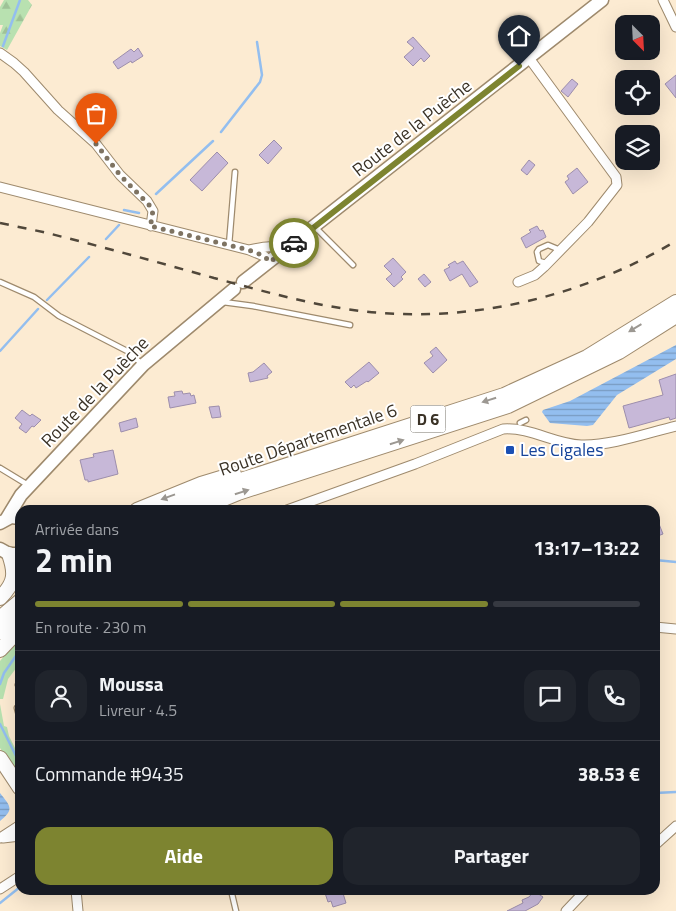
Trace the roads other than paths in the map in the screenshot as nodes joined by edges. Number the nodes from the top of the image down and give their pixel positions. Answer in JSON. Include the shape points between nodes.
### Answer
{"nodes":[{"id":1,"x":602,"y":0,"type":"edge"},
{"id":2,"x":662,"y":0,"type":"edge"},
{"id":3,"x":676,"y":28,"type":"edge"},
{"id":4,"x":0,"y":53,"type":"edge"},
{"id":5,"x":529,"y":58,"type":"junction"},
{"id":6,"x":234,"y":172,"type":"dead end"},
{"id":7,"x":0,"y":186,"type":"edge"},
{"id":8,"x":150,"y":226,"type":"junction"},
{"id":9,"x":315,"y":227,"type":"junction"},
{"id":10,"x":229,"y":246,"type":"junction"},
{"id":11,"x":249,"y":250,"type":"junction"},
{"id":12,"x":560,"y":250,"type":"junction"},
{"id":13,"x":283,"y":252,"type":"junction"},
{"id":14,"x":270,"y":262,"type":"junction"},
{"id":15,"x":547,"y":264,"type":"junction"},
{"id":16,"x":353,"y":265,"type":"dead end"},
{"id":17,"x":0,"y":282,"type":"edge"},
{"id":18,"x":518,"y":282,"type":"dead end"},
{"id":19,"x":218,"y":302,"type":"junction"},
{"id":20,"x":676,"y":302,"type":"edge"},
{"id":21,"x":676,"y":316,"type":"edge"},
{"id":22,"x":350,"y":325,"type":"dead end"},
{"id":23,"x":143,"y":365,"type":"junction"},
{"id":24,"x":526,"y":420,"type":"dead end"},
{"id":25,"x":520,"y":423,"type":"dead end"},
{"id":26,"x":676,"y":426,"type":"edge"},
{"id":27,"x":340,"y":448,"type":"junction"},
{"id":28,"x":0,"y":468,"type":"edge"},
{"id":29,"x":30,"y":486,"type":"junction"},
{"id":30,"x":16,"y":505,"type":"edge"},
{"id":31,"x":23,"y":505,"type":"edge"},
{"id":32,"x":150,"y":505,"type":"edge"},
{"id":33,"x":180,"y":505,"type":"edge"},
{"id":34,"x":211,"y":505,"type":"edge"},
{"id":35,"x":301,"y":505,"type":"edge"},
{"id":36,"x":15,"y":508,"type":"edge"},
{"id":37,"x":9,"y":520,"type":"edge"},
{"id":38,"x":6,"y":552,"type":"edge"},
{"id":39,"x":0,"y":598,"type":"edge"},
{"id":40,"x":15,"y":605,"type":"edge"},
{"id":41,"x":0,"y":618,"type":"edge"},
{"id":42,"x":15,"y":620,"type":"edge"},
{"id":43,"x":660,"y":627,"type":"edge"},
{"id":44,"x":676,"y":629,"type":"edge"},
{"id":45,"x":0,"y":632,"type":"edge"},
{"id":46,"x":15,"y":634,"type":"edge"},
{"id":47,"x":0,"y":650,"type":"edge"},
{"id":48,"x":0,"y":758,"type":"edge"},
{"id":49,"x":0,"y":770,"type":"edge"},
{"id":50,"x":15,"y":780,"type":"edge"},
{"id":51,"x":15,"y":791,"type":"edge"},
{"id":52,"x":676,"y":826,"type":"edge"},
{"id":53,"x":15,"y":828,"type":"edge"},
{"id":54,"x":15,"y":836,"type":"edge"},
{"id":55,"x":0,"y":838,"type":"edge"},
{"id":56,"x":660,"y":840,"type":"edge"},
{"id":57,"x":15,"y":880,"type":"edge"},
{"id":58,"x":0,"y":890,"type":"edge"},
{"id":59,"x":76,"y":895,"type":"edge"},
{"id":60,"x":232,"y":895,"type":"edge"},
{"id":61,"x":581,"y":895,"type":"edge"},
{"id":62,"x":78,"y":911,"type":"edge"},
{"id":63,"x":236,"y":911,"type":"edge"},
{"id":64,"x":566,"y":911,"type":"edge"}],
"edges":[{"from":1,"to":5,"type":"main road","name":"Route de la Puèche"},
{"from":2,"to":3,"type":"street"},
{"from":4,"to":8,"type":"street","via":[[24,72],[58,110],[96,144],[120,175],[147,201],[153,212]]},
{"from":5,"to":9,"type":"main road","name":"Route de la Puèche"},
{"from":5,"to":12,"type":"street","via":[[617,181],[610,196]]},
{"from":6,"to":10,"type":"lane"},
{"from":7,"to":8,"type":"street"},
{"from":8,"to":10,"type":"street"},
{"from":9,"to":13,"type":"main road","name":"Route de la Puèche"},
{"from":9,"to":16,"type":"lane"},
{"from":10,"to":11,"type":"street"},
{"from":11,"to":13,"type":"street","via":[[272,246]]},
{"from":11,"to":14,"type":"street"},
{"from":12,"to":15,"type":"street"},
{"from":12,"to":15,"type":"lane","via":[[552,245],[539,249],[539,261]]},
{"from":13,"to":14,"type":"main road","name":"Route de la Puèche"},
{"from":14,"to":19,"type":"main road","name":"Route de la Puèche"},
{"from":15,"to":18,"type":"street","via":[[535,275]]},
{"from":17,"to":23,"type":"lane","via":[[34,297],[59,316],[127,351]]},
{"from":19,"to":22,"type":"lane"},
{"from":19,"to":23,"type":"main road","name":"Route de la Puèche"},
{"from":20,"to":27,"type":"highway","name":"Route Départementale 6","number":"D 6","one_way":true,"via":[[586,357],[504,395]]},
{"from":34,"to":21,"type":"highway","name":"Route Départementale 6","number":"D 6","one_way":true,"via":[[508,406],[619,352]]},
{"from":23,"to":29,"type":"main road","name":"Route de la Puèche"},
{"from":24,"to":25,"type":"lane"},
{"from":26,"to":35,"type":"street","via":[[610,442],[582,445],[561,442],[528,430],[503,429]]},
{"from":27,"to":32,"type":"highway","one_way":true,"via":[[238,473]]},
{"from":27,"to":33,"type":"highway","name":"Route Départementale 6","number":"D 6","via":[[244,479]]},
{"from":28,"to":29,"type":"lane"},
{"from":29,"to":30,"type":"main road","name":"Route de la Puèche"},
{"from":29,"to":31,"type":"main road","name":"Route de la Puèche"},
{"from":36,"to":37,"type":"main road","name":"Route de la Puèche"},
{"from":38,"to":39,"type":"highway","via":[[12,564],[13,577],[9,589]]},
{"from":40,"to":41,"type":"highway"},
{"from":42,"to":45,"type":"highway"},
{"from":43,"to":44,"type":"street"},
{"from":46,"to":47,"type":"highway"},
{"from":48,"to":50,"type":"highway"},
{"from":49,"to":51,"type":"highway"},
{"from":52,"to":56,"type":"street"},
{"from":53,"to":55,"type":"street"},
{"from":54,"to":55,"type":"street"},
{"from":57,"to":58,"type":"street"},
{"from":59,"to":62,"type":"street"},
{"from":60,"to":63,"type":"lane"},
{"from":61,"to":64,"type":"street"}]}
